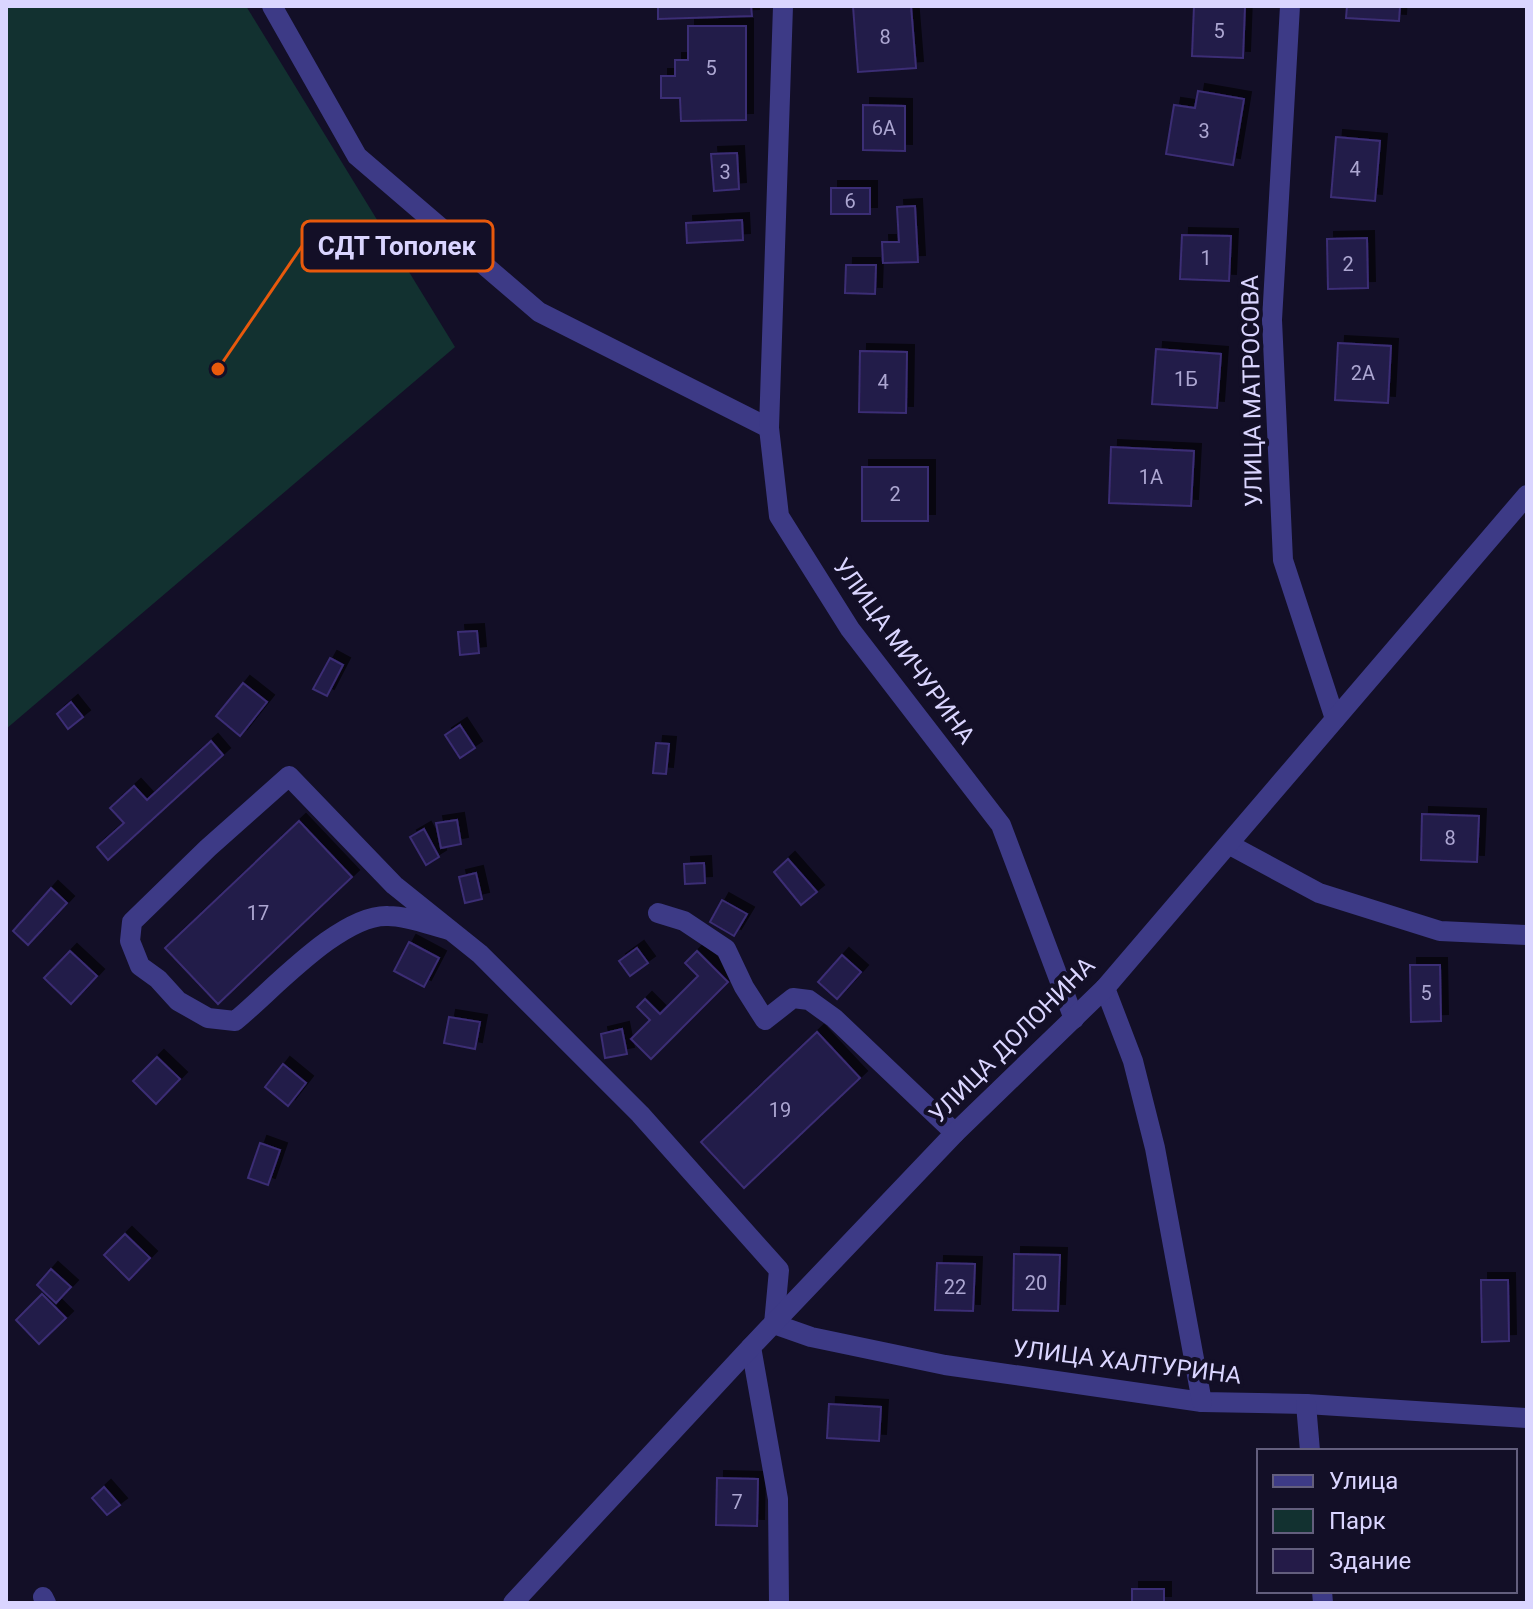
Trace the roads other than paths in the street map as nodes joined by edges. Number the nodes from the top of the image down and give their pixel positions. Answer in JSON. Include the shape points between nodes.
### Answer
{"nodes":[{"id":1,"x":272,"y":6,"type":"edge"},
{"id":2,"x":783,"y":6,"type":"edge"},
{"id":3,"x":1290,"y":6,"type":"edge"},
{"id":4,"x":769,"y":428,"type":"junction"},
{"id":5,"x":1527,"y":495,"type":"edge"},
{"id":6,"x":1335,"y":719,"type":"junction"},
{"id":7,"x":1230,"y":845,"type":"junction"},
{"id":8,"x":658,"y":913,"type":"dead end"},
{"id":9,"x":449,"y":930,"type":"junction"},
{"id":10,"x":1527,"y":935,"type":"edge"},
{"id":11,"x":1105,"y":988,"type":"junction"},
{"id":12,"x":1074,"y":1019,"type":"junction"},
{"id":13,"x":955,"y":1133,"type":"junction"},
{"id":14,"x":774,"y":1324,"type":"junction"},
{"id":15,"x":751,"y":1347,"type":"junction"},
{"id":16,"x":1202,"y":1402,"type":"junction"},
{"id":17,"x":1306,"y":1404,"type":"junction"},
{"id":18,"x":1527,"y":1418,"type":"edge"},
{"id":19,"x":1310,"y":1449,"type":"edge"},
{"id":20,"x":513,"y":1603,"type":"edge"},
{"id":21,"x":779,"y":1603,"type":"edge"}],
"edges":[{"from":1,"to":4,"type":"street","via":[[357,156],[539,312]]},
{"from":2,"to":4,"type":"street","name":"УЛИЦА МИЧУРИНА"},
{"from":3,"to":6,"type":"street","name":"УЛИЦА МАТРОСОВА","via":[[1272,320],[1283,560]]},
{"from":4,"to":12,"type":"street","name":"УЛИЦА МИЧУРИНА","via":[[779,516],[850,629],[1001,825]]},
{"from":5,"to":6,"type":"street","name":"УЛИЦА ДОЛОНИНА"},
{"from":6,"to":7,"type":"street","name":"УЛИЦА ДОЛОНИНА"},
{"from":7,"to":10,"type":"street","via":[[1319,893],[1440,931]]},
{"from":7,"to":11,"type":"street","name":"УЛИЦА ДОЛОНИНА"},
{"from":8,"to":13,"type":"street","via":[[684,921],[726,949],[765,1020],[793,998],[809,1000]]},
{"from":9,"to":9,"type":"street","via":[[386,915],[353,925],[322,943],[235,1021],[208,1018],[178,1001],[140,966],[130,941],[132,922],[289,776],[394,885]]},
{"from":9,"to":14,"type":"street","via":[[480,954],[640,1114],[779,1270]]},
{"from":11,"to":12,"type":"street","name":"УЛИЦА ДОЛОНИНА"},
{"from":11,"to":16,"type":"street","via":[[1133,1061],[1155,1148]]},
{"from":12,"to":13,"type":"street","name":"УЛИЦА ДОЛОНИНА"},
{"from":13,"to":14,"type":"street","name":"УЛИЦА ДОЛОНИНА"},
{"from":14,"to":15,"type":"street","name":"УЛИЦА ДОЛОНИНА"},
{"from":14,"to":16,"type":"street","name":"УЛИЦА ХАЛТУРИНА","via":[[811,1337],[945,1365]]},
{"from":15,"to":20,"type":"street","name":"УЛИЦА ДОЛОНИНА"},
{"from":15,"to":21,"type":"street","via":[[778,1499]]},
{"from":16,"to":17,"type":"street","name":"УЛИЦА ХАЛТУРИНА"},
{"from":17,"to":18,"type":"street","name":"УЛИЦА ХАЛТУРИНА"},
{"from":17,"to":19,"type":"street"}]}
